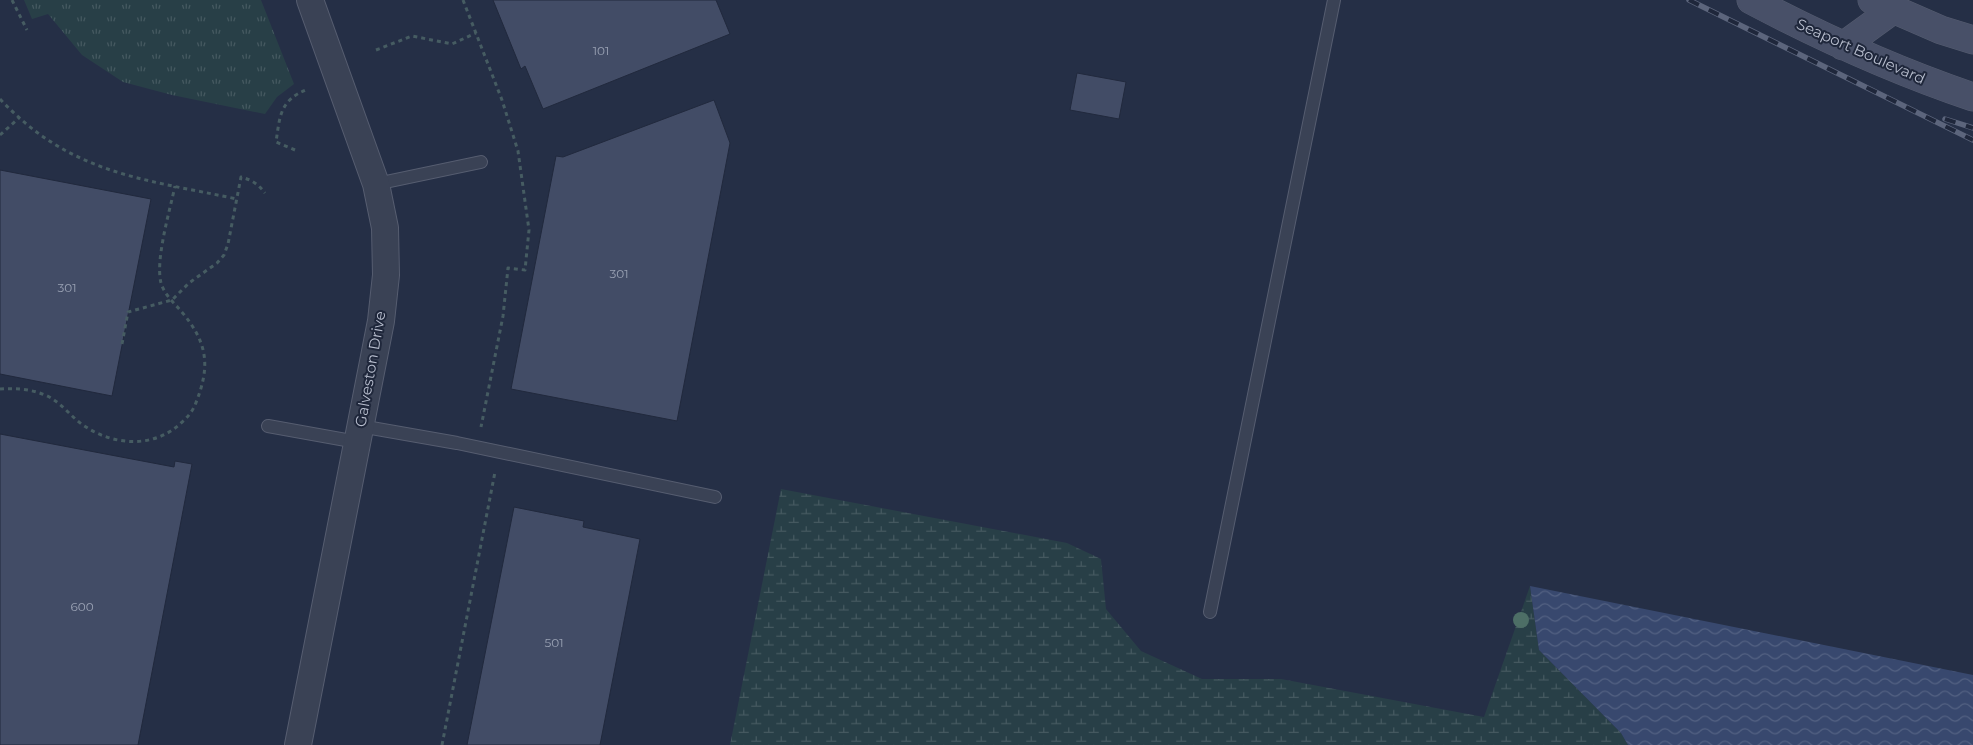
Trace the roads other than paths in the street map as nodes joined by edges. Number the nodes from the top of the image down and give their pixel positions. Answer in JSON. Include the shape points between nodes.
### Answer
{"nodes":[{"id":1,"x":310,"y":0,"type":"edge"},
{"id":2,"x":1334,"y":0,"type":"edge"},
{"id":3,"x":1751,"y":0,"type":"edge"},
{"id":4,"x":1883,"y":5,"type":"edge"},
{"id":5,"x":1973,"y":40,"type":"edge"},
{"id":6,"x":1843,"y":46,"type":"junction"},
{"id":7,"x":1973,"y":96,"type":"edge"},
{"id":8,"x":480,"y":162,"type":"dead end"},
{"id":9,"x":376,"y":184,"type":"junction"},
{"id":10,"x":268,"y":426,"type":"dead end"},
{"id":11,"x":359,"y":434,"type":"junction"},
{"id":12,"x":715,"y":497,"type":"dead end"},
{"id":13,"x":1210,"y":612,"type":"dead end"},
{"id":14,"x":298,"y":745,"type":"edge"}],
"edges":[{"from":1,"to":9,"type":"street","name":"Galveston Drive"},
{"from":2,"to":13,"type":"lane"},
{"from":3,"to":6,"type":"main road","name":"Seaport Boulevard"},
{"from":4,"to":5,"type":"main road"},
{"from":4,"to":6,"type":"main road"},
{"from":6,"to":7,"type":"main road","name":"Seaport Boulevard","via":[[1921,80]]},
{"from":8,"to":9,"type":"lane"},
{"from":9,"to":11,"type":"street","name":"Galveston Drive","via":[[384,228],[386,275],[381,321]]},
{"from":10,"to":11,"type":"lane"},
{"from":11,"to":12,"type":"lane","via":[[499,451]]},
{"from":11,"to":14,"type":"street","name":"Galveston Drive"}]}
